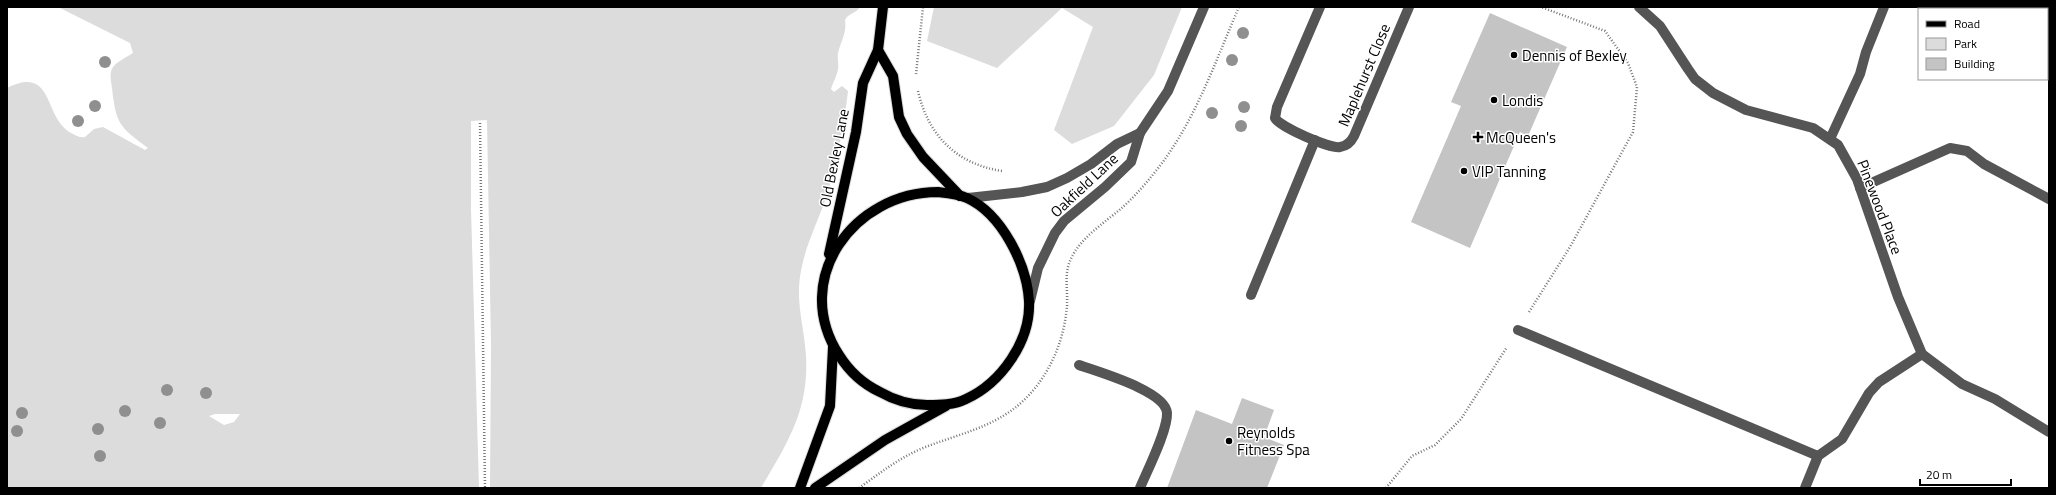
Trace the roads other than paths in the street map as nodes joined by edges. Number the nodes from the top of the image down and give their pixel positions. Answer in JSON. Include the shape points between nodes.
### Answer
{"nodes":[{"id":1,"x":1204,"y":7,"type":"edge"},
{"id":2,"x":1320,"y":7,"type":"edge"},
{"id":3,"x":1409,"y":7,"type":"edge"},
{"id":4,"x":1639,"y":7,"type":"edge"},
{"id":5,"x":1884,"y":7,"type":"edge"},
{"id":6,"x":885,"y":10,"type":"edge"},
{"id":7,"x":878,"y":50,"type":"junction"},
{"id":8,"x":1140,"y":133,"type":"junction"},
{"id":9,"x":1830,"y":139,"type":"junction"},
{"id":10,"x":1314,"y":140,"type":"junction"},
{"id":11,"x":1860,"y":188,"type":"junction"},
{"id":12,"x":964,"y":197,"type":"junction"},
{"id":13,"x":2049,"y":199,"type":"edge"},
{"id":14,"x":825,"y":274,"type":"junction"},
{"id":15,"x":1251,"y":295,"type":"dead end"},
{"id":16,"x":1030,"y":303,"type":"junction"},
{"id":17,"x":1518,"y":330,"type":"road end"},
{"id":18,"x":834,"y":347,"type":"junction"},
{"id":19,"x":1922,"y":354,"type":"junction"},
{"id":20,"x":1079,"y":365,"type":"dead end"},
{"id":21,"x":949,"y":404,"type":"junction"},
{"id":22,"x":2049,"y":432,"type":"edge"},
{"id":23,"x":1818,"y":456,"type":"junction"},
{"id":24,"x":800,"y":488,"type":"edge"},
{"id":25,"x":815,"y":488,"type":"edge"},
{"id":26,"x":1140,"y":488,"type":"edge"},
{"id":27,"x":1805,"y":488,"type":"edge"}],
"edges":[{"from":1,"to":8,"type":"street","name":"Oakfield Lane","via":[[1168,91]]},
{"from":2,"to":10,"type":"street","name":"Maplehurst Close","via":[[1275,116],[1280,124]]},
{"from":3,"to":10,"type":"street","name":"Maplehurst Close","via":[[1352,140],[1339,148]]},
{"from":4,"to":9,"type":"street","name":"Pinewood Place","via":[[1664,30],[1695,79],[1713,93],[1746,110],[1813,128]]},
{"from":5,"to":9,"type":"street","via":[[1857,80]]},
{"from":6,"to":7,"type":"main road","name":"Old Bexley Lane"},
{"from":7,"to":12,"type":"main road","via":[[893,76],[900,117],[907,134],[923,157]]},
{"from":7,"to":14,"type":"main road","name":"Old Bexley Lane","via":[[863,83],[856,132]]},
{"from":8,"to":12,"type":"street","name":"Oakfield Lane","via":[[1117,144],[1067,178],[1030,191]]},
{"from":8,"to":16,"type":"street","name":"Oakfield Lane","via":[[1131,162],[1064,221],[1055,233],[1038,268]]},
{"from":9,"to":11,"type":"street","name":"Pinewood Place","via":[[1838,145]]},
{"from":10,"to":15,"type":"street"},
{"from":11,"to":13,"type":"street","via":[[1950,148],[1967,151],[1984,164]]},
{"from":11,"to":19,"type":"street","name":"Pinewood Place","via":[[1898,297]]},
{"from":12,"to":14,"type":"main road","via":[[938,192],[917,193],[903,196],[878,208],[856,224],[843,239],[833,254]]},
{"from":12,"to":16,"type":"main road","via":[[980,206],[996,222],[1017,252],[1026,278]]},
{"from":14,"to":18,"type":"main road","via":[[822,297],[824,320]]},
{"from":16,"to":21,"type":"main road","via":[[1024,334],[1004,369],[979,392],[967,399]]},
{"from":17,"to":23,"type":"street"},
{"from":18,"to":21,"type":"main road","via":[[846,366],[860,380],[887,396],[926,405]]},
{"from":18,"to":24,"type":"main road","via":[[830,406]]},
{"from":19,"to":22,"type":"street","via":[[1962,384]]},
{"from":19,"to":23,"type":"street","via":[[1879,382],[1869,393],[1842,439]]},
{"from":20,"to":26,"type":"street","via":[[1147,391],[1165,408],[1165,425]]},
{"from":21,"to":25,"type":"main road","via":[[885,440]]},
{"from":23,"to":27,"type":"street"}]}
